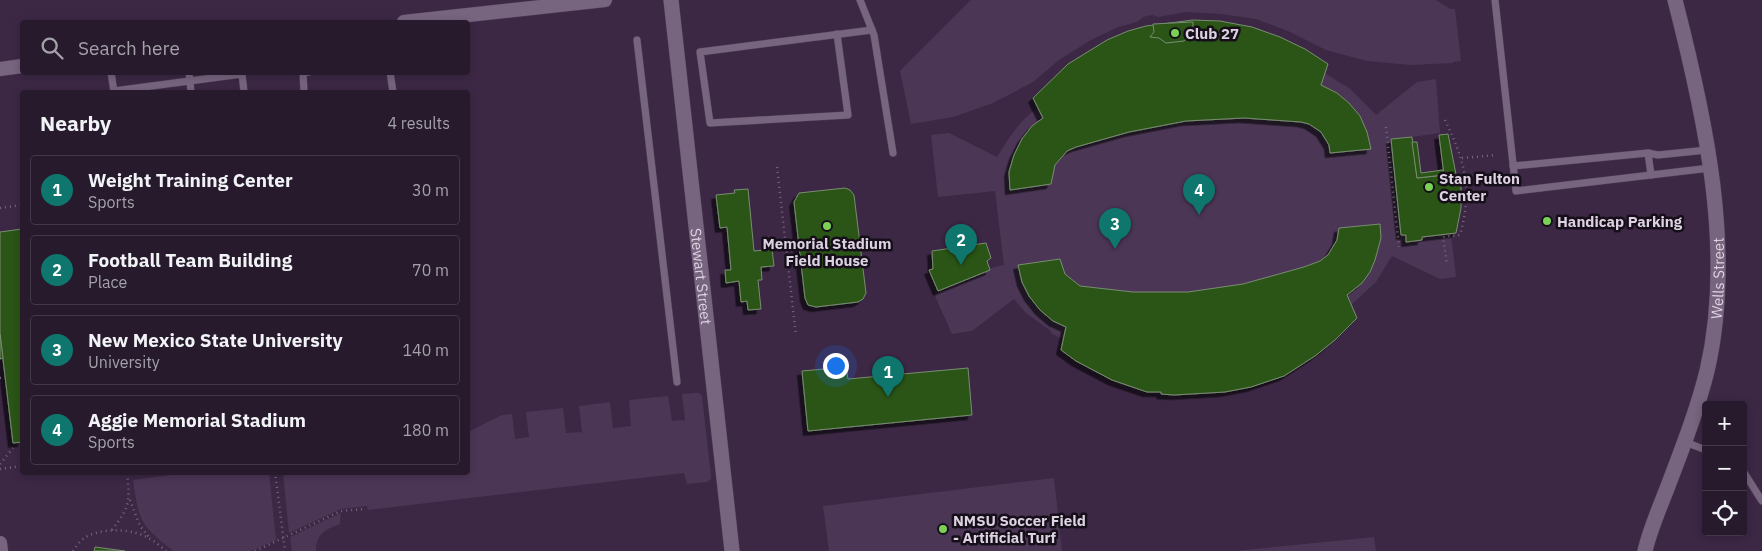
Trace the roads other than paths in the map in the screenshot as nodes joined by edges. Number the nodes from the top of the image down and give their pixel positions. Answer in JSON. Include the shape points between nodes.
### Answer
{"nodes":[{"id":1,"x":605,"y":0,"type":"edge"},
{"id":2,"x":671,"y":0,"type":"edge"},
{"id":3,"x":860,"y":0,"type":"edge"},
{"id":4,"x":1495,"y":0,"type":"edge"},
{"id":5,"x":1675,"y":0,"type":"edge"},
{"id":6,"x":422,"y":20,"type":"edge"},
{"id":7,"x":872,"y":30,"type":"junction"},
{"id":8,"x":836,"y":34,"type":"junction"},
{"id":9,"x":637,"y":40,"type":"dead end"},
{"id":10,"x":20,"y":66,"type":"edge"},
{"id":11,"x":0,"y":69,"type":"edge"},
{"id":12,"x":111,"y":75,"type":"edge"},
{"id":13,"x":189,"y":75,"type":"edge"},
{"id":14,"x":235,"y":75,"type":"edge"},
{"id":15,"x":242,"y":75,"type":"edge"},
{"id":16,"x":303,"y":75,"type":"edge"},
{"id":17,"x":390,"y":75,"type":"edge"},
{"id":18,"x":190,"y":81,"type":"junction"},
{"id":19,"x":114,"y":90,"type":"edge"},
{"id":20,"x":128,"y":90,"type":"edge"},
{"id":21,"x":191,"y":90,"type":"edge"},
{"id":22,"x":244,"y":90,"type":"edge"},
{"id":23,"x":304,"y":90,"type":"edge"},
{"id":24,"x":393,"y":90,"type":"edge"},
{"id":25,"x":1707,"y":150,"type":"junction"},
{"id":26,"x":894,"y":153,"type":"dead end"},
{"id":27,"x":1648,"y":153,"type":"junction"},
{"id":28,"x":1513,"y":166,"type":"junction"},
{"id":29,"x":1710,"y":168,"type":"junction"},
{"id":30,"x":1651,"y":175,"type":"junction"},
{"id":31,"x":677,"y":382,"type":"dead end"},
{"id":32,"x":1685,"y":442,"type":"junction"},
{"id":33,"x":1702,"y":448,"type":"edge"},
{"id":34,"x":1747,"y":477,"type":"edge"},
{"id":35,"x":1762,"y":500,"type":"edge"},
{"id":36,"x":0,"y":543,"type":"edge"},
{"id":37,"x":1,"y":551,"type":"edge"},
{"id":38,"x":732,"y":551,"type":"edge"},
{"id":39,"x":1645,"y":551,"type":"edge"}],
"edges":[{"from":1,"to":6,"type":"street"},
{"from":2,"to":38,"type":"street","name":"Stewart Street"},
{"from":3,"to":7,"type":"lane"},
{"from":4,"to":28,"type":"lane"},
{"from":5,"to":25,"type":"street","name":"Wells Street"},
{"from":7,"to":8,"type":"lane"},
{"from":7,"to":26,"type":"lane"},
{"from":8,"to":8,"type":"lane","via":[[700,52],[710,123],[848,115]]},
{"from":9,"to":31,"type":"lane"},
{"from":10,"to":11,"type":"street"},
{"from":12,"to":19,"type":"lane"},
{"from":13,"to":18,"type":"lane"},
{"from":14,"to":18,"type":"lane"},
{"from":15,"to":22,"type":"lane"},
{"from":16,"to":23,"type":"lane"},
{"from":17,"to":24,"type":"lane"},
{"from":18,"to":20,"type":"lane"},
{"from":18,"to":21,"type":"lane"},
{"from":25,"to":27,"type":"lane","via":[[1658,156]]},
{"from":25,"to":29,"type":"street","name":"Wells Street"},
{"from":27,"to":28,"type":"lane"},
{"from":27,"to":30,"type":"lane"},
{"from":28,"to":30,"type":"lane","via":[[1516,191]]},
{"from":29,"to":30,"type":"lane"},
{"from":29,"to":32,"type":"street","name":"Wells Street","via":[[1717,246],[1715,320],[1707,371]]},
{"from":32,"to":33,"type":"lane"},
{"from":32,"to":39,"type":"street","name":"Wells Street"},
{"from":34,"to":35,"type":"lane"},
{"from":36,"to":37,"type":"street"}]}
